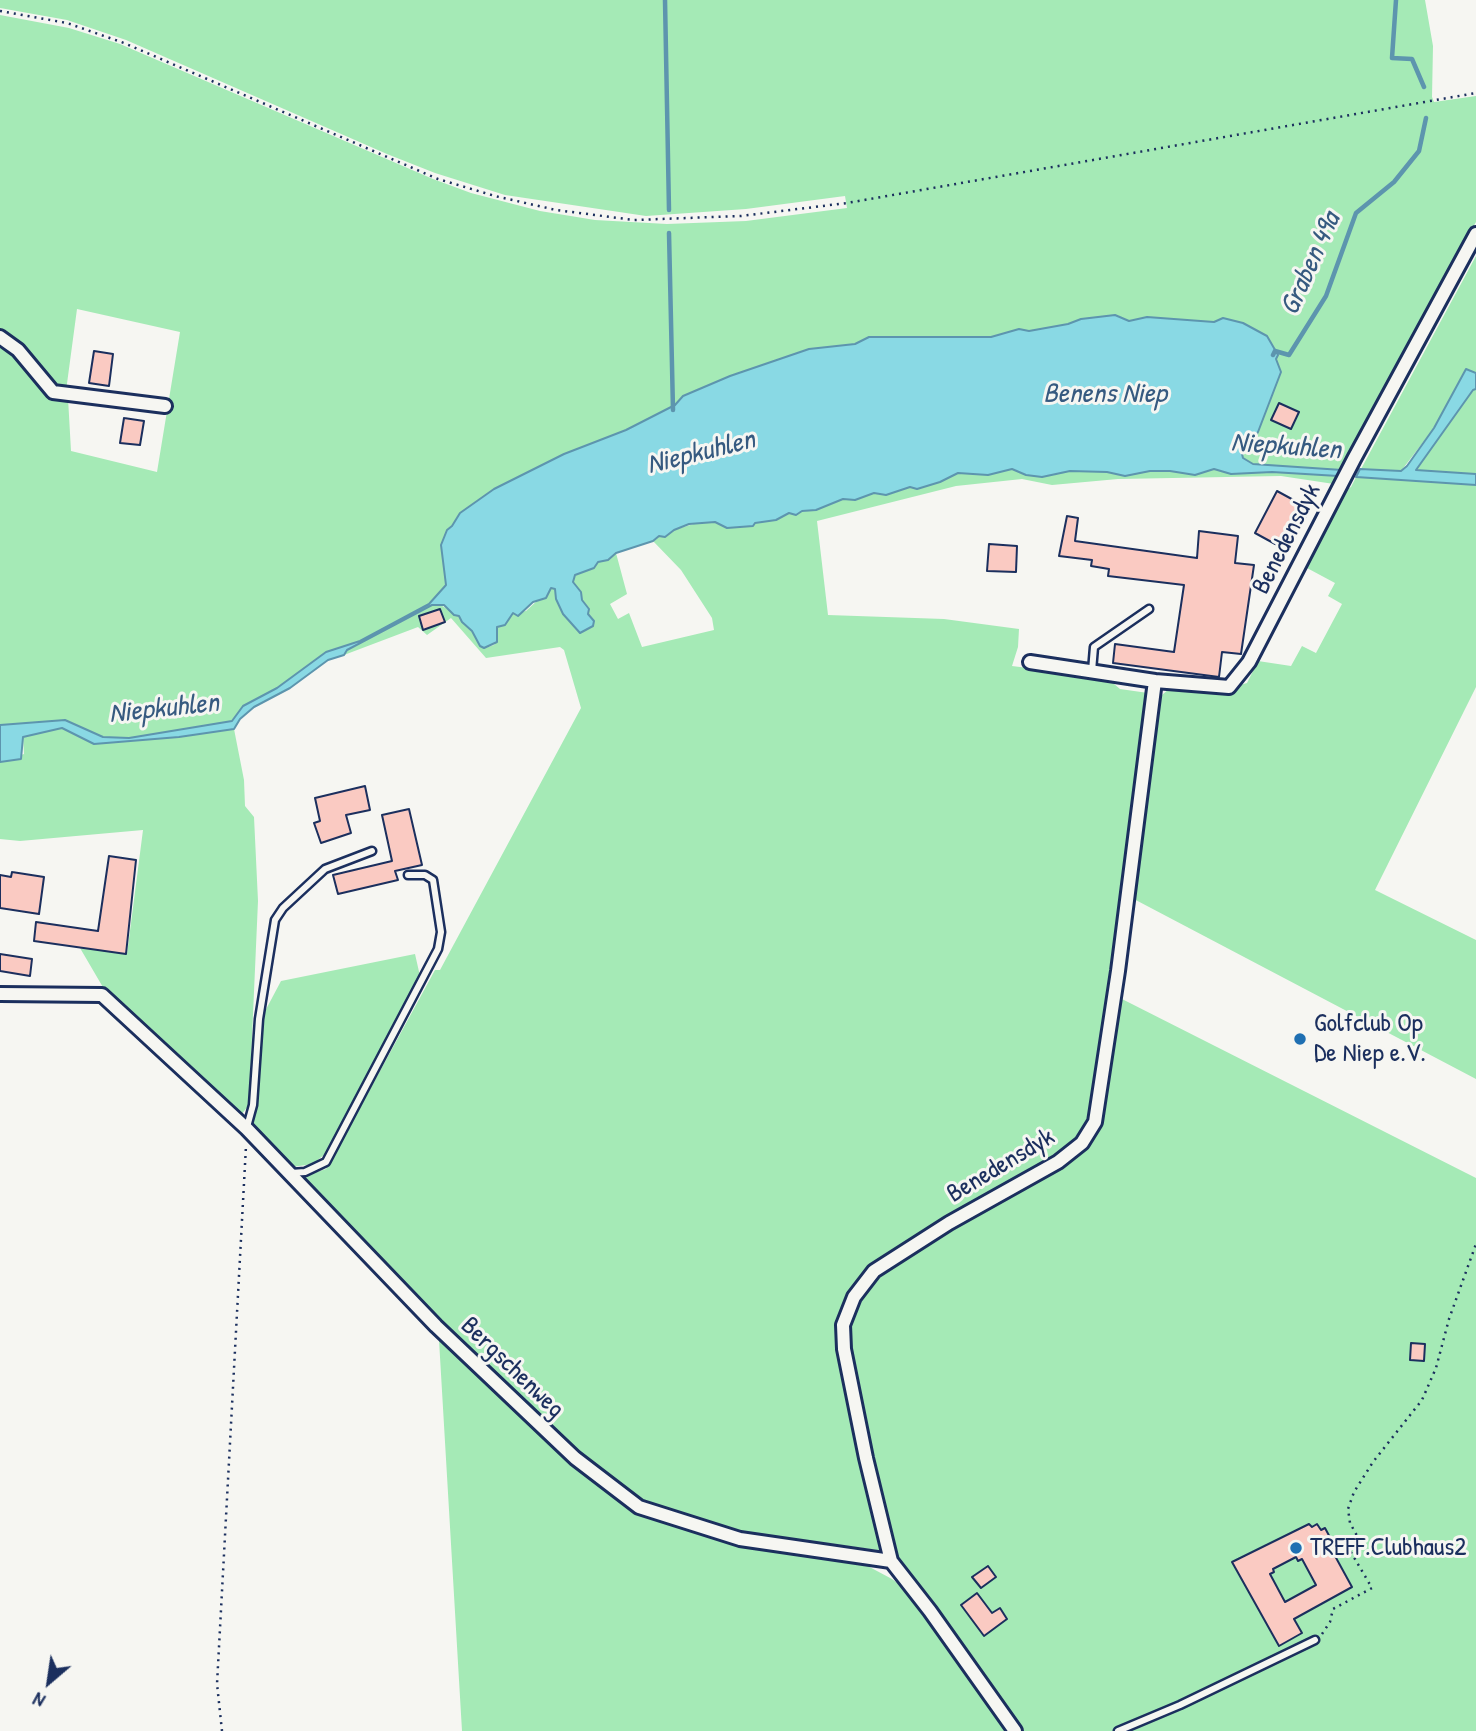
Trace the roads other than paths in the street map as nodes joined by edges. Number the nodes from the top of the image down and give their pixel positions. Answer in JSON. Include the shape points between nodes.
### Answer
{"nodes":[{"id":1,"x":1476,"y":234,"type":"edge"},
{"id":2,"x":0,"y":337,"type":"edge"},
{"id":3,"x":165,"y":406,"type":"dead end"},
{"id":4,"x":1149,"y":610,"type":"dead end"},
{"id":5,"x":1030,"y":662,"type":"dead end"},
{"id":6,"x":1092,"y":671,"type":"junction"},
{"id":7,"x":1155,"y":681,"type":"junction"},
{"id":8,"x":372,"y":850,"type":"dead end"},
{"id":9,"x":408,"y":875,"type":"dead end"},
{"id":10,"x":0,"y":993,"type":"edge"},
{"id":11,"x":247,"y":1129,"type":"junction"},
{"id":12,"x":289,"y":1174,"type":"junction"},
{"id":13,"x":891,"y":1561,"type":"junction"},
{"id":14,"x":1315,"y":1640,"type":"road end"},
{"id":15,"x":1015,"y":1731,"type":"edge"},
{"id":16,"x":1118,"y":1731,"type":"edge"}],
"edges":[{"from":1,"to":7,"type":"street","name":"Benedensdyk","via":[[1249,663],[1229,687]]},
{"from":2,"to":3,"type":"street","via":[[18,350],[53,392]]},
{"from":4,"to":6,"type":"lane","via":[[1094,647]]},
{"from":5,"to":6,"type":"street","name":"Benedensdyk"},
{"from":6,"to":7,"type":"street","name":"Benedensdyk"},
{"from":7,"to":13,"type":"street","name":"Benedensdyk","via":[[1095,1122],[1082,1143],[1058,1162],[874,1270],[854,1297],[844,1325],[844,1349]]},
{"from":8,"to":11,"type":"lane","via":[[325,869],[275,920]]},
{"from":9,"to":12,"type":"lane","via":[[425,874],[433,880],[441,932],[438,949],[326,1162]]},
{"from":10,"to":11,"type":"street","name":"Bergschenweg","via":[[102,995]]},
{"from":11,"to":12,"type":"street","name":"Bergschenweg"},
{"from":12,"to":13,"type":"street","name":"Bergschenweg","via":[[436,1326],[575,1458],[639,1507],[740,1539]]},
{"from":13,"to":15,"type":"street"},
{"from":14,"to":16,"type":"lane"}]}
